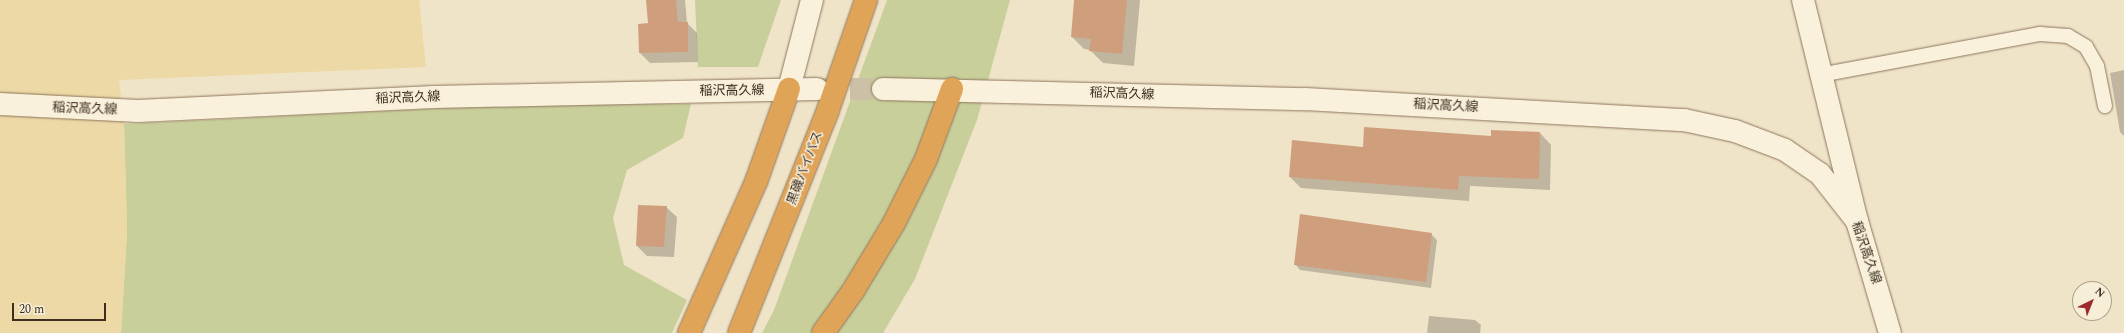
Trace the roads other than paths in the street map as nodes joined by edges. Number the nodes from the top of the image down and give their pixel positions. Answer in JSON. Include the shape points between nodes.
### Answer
{"nodes":[{"id":1,"x":812,"y":0,"type":"edge"},
{"id":2,"x":866,"y":0,"type":"edge"},
{"id":3,"x":1803,"y":0,"type":"edge"},
{"id":4,"x":1820,"y":75,"type":"junction"},
{"id":5,"x":789,"y":89,"type":"junction"},
{"id":6,"x":817,"y":89,"type":"tunnel mouth"},
{"id":7,"x":883,"y":89,"type":"tunnel mouth"},
{"id":8,"x":952,"y":89,"type":"junction"},
{"id":9,"x":0,"y":104,"type":"edge"},
{"id":10,"x":2105,"y":106,"type":"dead end"},
{"id":11,"x":1857,"y":220,"type":"junction"},
{"id":12,"x":689,"y":333,"type":"edge"},
{"id":13,"x":739,"y":333,"type":"edge"},
{"id":14,"x":823,"y":333,"type":"edge"},
{"id":15,"x":1890,"y":333,"type":"edge"}],
"edges":[{"from":1,"to":5,"type":"main road"},
{"from":2,"to":13,"type":"highway","name":"黒磯バイパス","via":[[828,110]]},
{"from":3,"to":4,"type":"main road"},
{"from":4,"to":10,"type":"lane","via":[[2040,34],[2068,36],[2086,47],[2097,66]]},
{"from":4,"to":11,"type":"main road"},
{"from":5,"to":6,"type":"main road","name":"稲沢高久線"},
{"from":5,"to":9,"type":"main road","name":"稲沢高久線","via":[[434,97],[138,111]]},
{"from":5,"to":12,"type":"highway","via":[[756,182]]},
{"from":7,"to":8,"type":"main road","name":"稲沢高久線"},
{"from":8,"to":11,"type":"main road","name":"稲沢高久線","via":[[1305,99],[1684,120],[1735,131],[1785,150],[1820,174]]},
{"from":8,"to":14,"type":"highway","via":[[926,159],[894,223],[853,291]]},
{"from":11,"to":15,"type":"main road","name":"稲沢高久線"}]}
